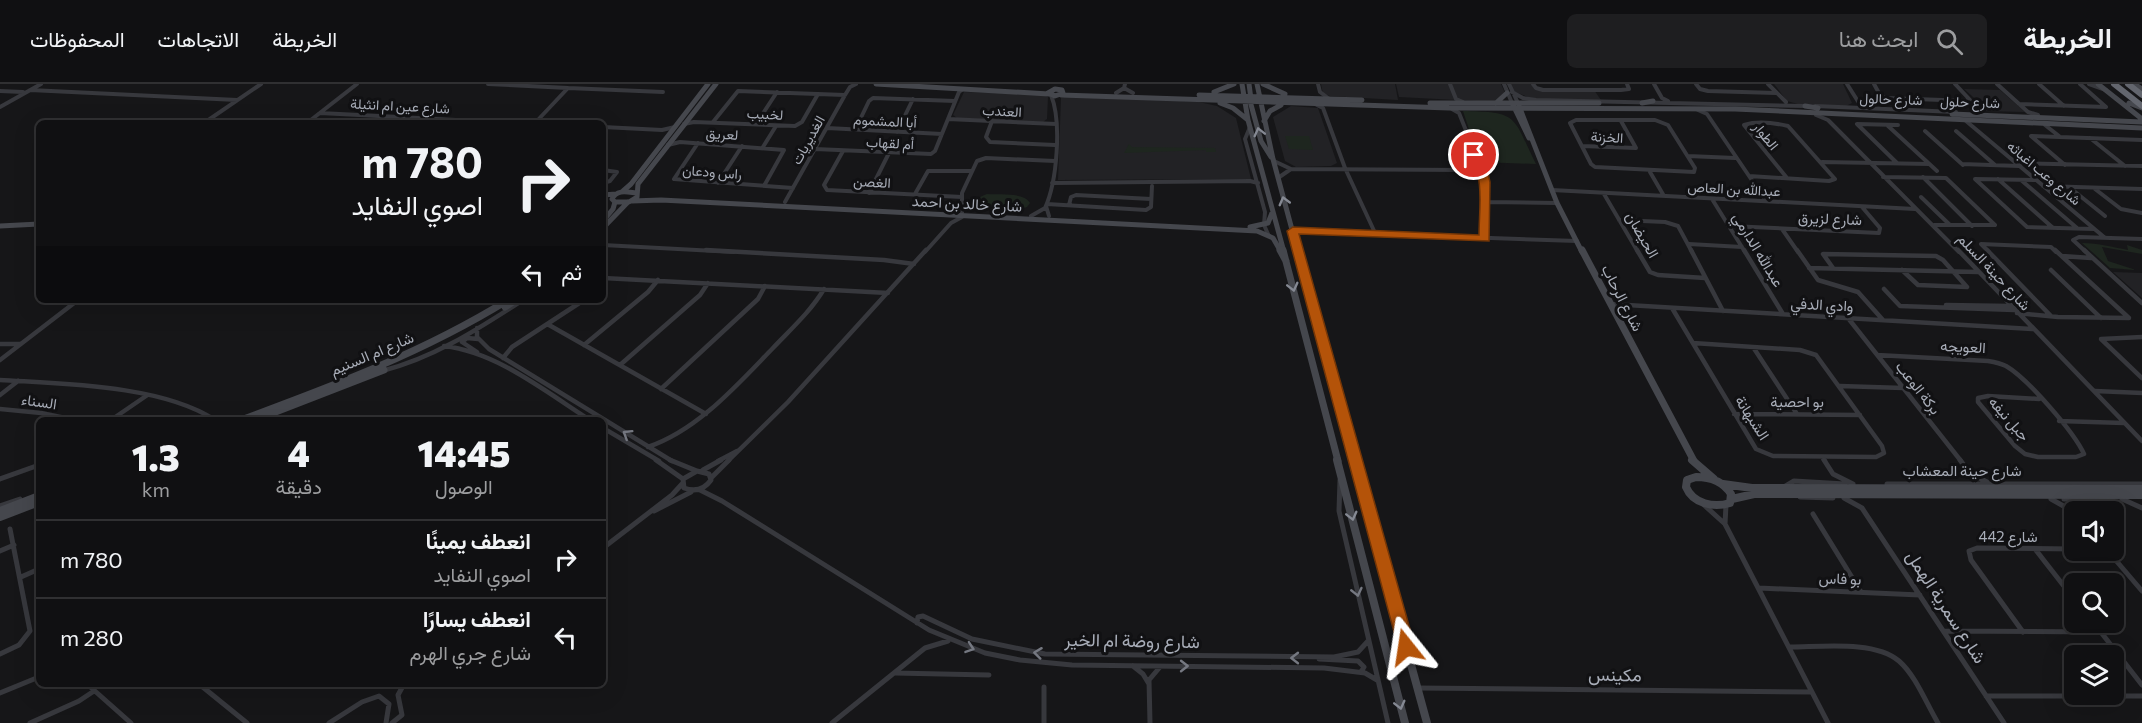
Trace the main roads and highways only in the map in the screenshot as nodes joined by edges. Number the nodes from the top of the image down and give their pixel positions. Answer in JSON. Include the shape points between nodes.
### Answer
{"nodes":[{"id":1,"x":708,"y":84,"type":"edge"},
{"id":2,"x":716,"y":84,"type":"edge"},
{"id":3,"x":876,"y":84,"type":"edge"},
{"id":4,"x":930,"y":84,"type":"edge"},
{"id":5,"x":1234,"y":84,"type":"edge"},
{"id":6,"x":1242,"y":84,"type":"edge"},
{"id":7,"x":1249,"y":84,"type":"edge"},
{"id":8,"x":1257,"y":84,"type":"edge"},
{"id":9,"x":1263,"y":84,"type":"edge"},
{"id":10,"x":2098,"y":84,"type":"edge"},
{"id":11,"x":2105,"y":84,"type":"edge"},
{"id":12,"x":2114,"y":84,"type":"edge"},
{"id":13,"x":2128,"y":84,"type":"edge"},
{"id":14,"x":2134,"y":84,"type":"edge"},
{"id":15,"x":2142,"y":89,"type":"edge"},
{"id":16,"x":1051,"y":93,"type":"junction"},
{"id":17,"x":1061,"y":93,"type":"junction"},
{"id":18,"x":1185,"y":94,"type":"junction"},
{"id":19,"x":2142,"y":95,"type":"edge"},
{"id":20,"x":1150,"y":97,"type":"junction"},
{"id":21,"x":1303,"y":98,"type":"junction"},
{"id":22,"x":1248,"y":99,"type":"junction"},
{"id":23,"x":1259,"y":99,"type":"junction"},
{"id":24,"x":1209,"y":100,"type":"junction"},
{"id":25,"x":1358,"y":100,"type":"junction"},
{"id":26,"x":1329,"y":101,"type":"junction"},
{"id":27,"x":1653,"y":101,"type":"road end"},
{"id":28,"x":1293,"y":103,"type":"junction"},
{"id":29,"x":1596,"y":103,"type":"junction"},
{"id":30,"x":1642,"y":103,"type":"junction"},
{"id":31,"x":1766,"y":104,"type":"road end"},
{"id":32,"x":1450,"y":106,"type":"junction"},
{"id":33,"x":1494,"y":106,"type":"junction"},
{"id":34,"x":1516,"y":106,"type":"junction"},
{"id":35,"x":1540,"y":106,"type":"junction"},
{"id":36,"x":1760,"y":106,"type":"junction"},
{"id":37,"x":1805,"y":106,"type":"road end"},
{"id":38,"x":2129,"y":106,"type":"junction"},
{"id":39,"x":2142,"y":107,"type":"edge"},
{"id":40,"x":1434,"y":108,"type":"junction"},
{"id":41,"x":1818,"y":108,"type":"junction"},
{"id":42,"x":1734,"y":109,"type":"junction"},
{"id":43,"x":1748,"y":111,"type":"road end"},
{"id":44,"x":1923,"y":113,"type":"junction"},
{"id":45,"x":2142,"y":113,"type":"edge"},
{"id":46,"x":1518,"y":117,"type":"junction"},
{"id":47,"x":1525,"y":118,"type":"junction"},
{"id":48,"x":1248,"y":120,"type":"junction"},
{"id":49,"x":2127,"y":121,"type":"junction"},
{"id":50,"x":1264,"y":122,"type":"junction"},
{"id":51,"x":2034,"y":122,"type":"junction"},
{"id":52,"x":2142,"y":125,"type":"edge"},
{"id":53,"x":671,"y":136,"type":"junction"},
{"id":54,"x":1534,"y":146,"type":"junction"},
{"id":55,"x":1273,"y":160,"type":"junction"},
{"id":56,"x":619,"y":193,"type":"junction"},
{"id":57,"x":637,"y":194,"type":"junction"},
{"id":58,"x":606,"y":196,"type":"edge"},
{"id":59,"x":606,"y":198,"type":"edge"},
{"id":60,"x":631,"y":201,"type":"junction"},
{"id":61,"x":614,"y":202,"type":"junction"},
{"id":62,"x":1272,"y":210,"type":"junction"},
{"id":63,"x":945,"y":213,"type":"junction"},
{"id":64,"x":964,"y":215,"type":"junction"},
{"id":65,"x":606,"y":221,"type":"edge"},
{"id":66,"x":36,"y":222,"type":"edge"},
{"id":67,"x":606,"y":223,"type":"edge"},
{"id":68,"x":0,"y":224,"type":"edge"},
{"id":69,"x":1286,"y":261,"type":"junction"},
{"id":70,"x":503,"y":303,"type":"edge"},
{"id":71,"x":511,"y":303,"type":"edge"},
{"id":72,"x":249,"y":417,"type":"edge"},
{"id":73,"x":263,"y":417,"type":"edge"},
{"id":74,"x":1692,"y":460,"type":"junction"},
{"id":75,"x":1692,"y":478,"type":"junction"},
{"id":76,"x":1713,"y":479,"type":"junction"},
{"id":77,"x":1723,"y":484,"type":"junction"},
{"id":78,"x":1996,"y":484,"type":"road end"},
{"id":79,"x":2017,"y":489,"type":"junction"},
{"id":80,"x":2142,"y":489,"type":"edge"},
{"id":81,"x":1786,"y":491,"type":"junction"},
{"id":82,"x":2099,"y":494,"type":"junction"},
{"id":83,"x":36,"y":495,"type":"edge"},
{"id":84,"x":2142,"y":498,"type":"edge"},
{"id":85,"x":2085,"y":499,"type":"road end"},
{"id":86,"x":1729,"y":502,"type":"junction"},
{"id":87,"x":36,"y":503,"type":"edge"},
{"id":88,"x":1702,"y":503,"type":"joint"},
{"id":89,"x":0,"y":509,"type":"edge"},
{"id":90,"x":0,"y":517,"type":"edge"},
{"id":91,"x":1405,"y":723,"type":"edge"},
{"id":92,"x":1427,"y":723,"type":"edge"}],
"edges":[{"from":1,"to":53,"type":"main road"},
{"from":2,"to":53,"type":"main road","via":[[692,120]]},
{"from":3,"to":16,"type":"main road"},
{"from":4,"to":16,"type":"main road"},
{"from":5,"to":18,"type":"main road","via":[[1218,91]]},
{"from":6,"to":22,"type":"main road"},
{"from":7,"to":22,"type":"main road"},
{"from":8,"to":23,"type":"main road"},
{"from":9,"to":21,"type":"main road"},
{"from":10,"to":38,"type":"main road"},
{"from":11,"to":38,"type":"main road"},
{"from":12,"to":39,"type":"highway"},
{"from":13,"to":19,"type":"highway"},
{"from":14,"to":15,"type":"main road"},
{"from":16,"to":17,"type":"main road"},
{"from":17,"to":18,"type":"main road"},
{"from":17,"to":20,"type":"main road"},
{"from":18,"to":22,"type":"main road"},
{"from":20,"to":22,"type":"main road"},
{"from":20,"to":24,"type":"main road"},
{"from":21,"to":23,"type":"main road","name":"شارع حالول"},
{"from":21,"to":26,"type":"main road","name":"شارع حالول"},
{"from":22,"to":23,"type":"main road","name":"شارع حالول"},
{"from":22,"to":24,"type":"main road"},
{"from":22,"to":48,"type":"main road"},
{"from":55,"to":22,"type":"main road","one_way":true},
{"from":23,"to":25,"type":"main road"},
{"from":23,"to":28,"type":"main road","name":"شارع حالول"},
{"from":23,"to":50,"type":"main road"},
{"from":24,"to":48,"type":"main road","via":[[1230,106]]},
{"from":25,"to":26,"type":"main road","name":"شارع حالول"},
{"from":25,"to":32,"type":"main road","name":"شارع حالول"},
{"from":26,"to":28,"type":"main road","name":"شارع حالول"},
{"from":26,"to":40,"type":"main road","name":"شارع حالول"},
{"from":27,"to":30,"type":"main road"},
{"from":28,"to":50,"type":"main road","via":[[1273,108]]},
{"from":29,"to":30,"type":"main road","name":"شارع حالول"},
{"from":29,"to":34,"type":"main road"},
{"from":29,"to":35,"type":"main road","name":"شارع حالول","via":[[1556,101]]},
{"from":30,"to":36,"type":"main road","name":"شارع حالول"},
{"from":31,"to":36,"type":"main road"},
{"from":32,"to":33,"type":"main road","name":"شارع حالول"},
{"from":32,"to":40,"type":"main road","name":"شارع حالول"},
{"from":33,"to":34,"type":"main road","name":"شارع حالول"},
{"from":33,"to":35,"type":"main road","via":[[1512,94]]},
{"from":33,"to":46,"type":"main road"},
{"from":34,"to":35,"type":"main road","name":"شارع حالول"},
{"from":34,"to":40,"type":"main road"},
{"from":34,"to":46,"type":"main road","name":"شارع الرحاب"},
{"from":34,"to":47,"type":"main road","name":"شارع الرحاب"},
{"from":35,"to":42,"type":"main road","name":"شارع حالول"},
{"from":35,"to":47,"type":"main road"},
{"from":36,"to":41,"type":"main road","name":"شارع حالول"},
{"from":37,"to":41,"type":"main road"},
{"from":38,"to":39,"type":"main road"},
{"from":38,"to":45,"type":"main road"},
{"from":38,"to":49,"type":"main road","via":[[2132,118]]},
{"from":38,"to":52,"type":"main road"},
{"from":41,"to":44,"type":"main road","name":"شارع حالول"},
{"from":42,"to":43,"type":"main road"},
{"from":42,"to":44,"type":"main road","name":"شارع حالول"},
{"from":44,"to":49,"type":"main road","name":"شارع حالول"},
{"from":44,"to":51,"type":"main road","name":"شارع حالول","via":[[1973,122]]},
{"from":46,"to":54,"type":"main road","name":"شارع الرحاب"},
{"from":47,"to":54,"type":"main road","name":"شارع الرحاب"},
{"from":48,"to":62,"type":"main road"},
{"from":49,"to":52,"type":"main road","name":"شارع حالول"},
{"from":50,"to":55,"type":"main road"},
{"from":51,"to":52,"type":"main road"},
{"from":51,"to":52,"type":"main road","name":"شارع حالول"},
{"from":53,"to":56,"type":"main road","via":[[629,187]]},
{"from":53,"to":57,"type":"main road","via":[[638,184]]},
{"from":54,"to":74,"type":"main road","name":"شارع الرحاب","via":[[1557,203]]},
{"from":92,"to":55,"type":"main road","one_way":true},
{"from":56,"to":57,"type":"main road","name":"شارع خالد بن احمد"},
{"from":56,"to":58,"type":"main road"},
{"from":56,"to":61,"type":"main road","via":[[612,197]]},
{"from":57,"to":60,"type":"main road"},
{"from":57,"to":63,"type":"main road","name":"شارع خالد بن احمد"},
{"from":59,"to":61,"type":"main road"},
{"from":60,"to":61,"type":"main road","name":"شارع خالد بن احمد"},
{"from":60,"to":63,"type":"main road","name":"شارع خالد بن احمد"},
{"from":60,"to":67,"type":"main road"},
{"from":61,"to":65,"type":"main road"},
{"from":62,"to":64,"type":"main road","name":"شارع خالد بن احمد","via":[[1271,220],[1264,225],[1230,226]]},
{"from":62,"to":69,"type":"main road"},
{"from":63,"to":64,"type":"main road","name":"شارع خالد بن احمد"},
{"from":64,"to":69,"type":"main road","name":"شارع خالد بن احمد","via":[[1257,231],[1275,240]]},
{"from":66,"to":68,"type":"main road"},
{"from":69,"to":91,"type":"main road","one_way":true},
{"from":70,"to":72,"type":"main road","name":"شارع ام السنيم","via":[[395,360]]},
{"from":71,"to":73,"type":"main road","name":"شارع ام السنيم","via":[[379,372]]},
{"from":74,"to":75,"type":"main road","name":"شارع الرحاب"},
{"from":74,"to":76,"type":"main road","name":"شارع الرحاب"},
{"from":75,"to":76,"type":"main road"},
{"from":75,"to":88,"type":"main road","name":"شارع الرحاب","via":[[1686,489]]},
{"from":76,"to":77,"type":"main road"},
{"from":77,"to":81,"type":"main road","name":"شارع حينة المعشاب"},
{"from":77,"to":86,"type":"main road","via":[[1731,494]]},
{"from":78,"to":79,"type":"main road"},
{"from":79,"to":80,"type":"main road","name":"شارع حينة المعشاب"},
{"from":79,"to":81,"type":"main road","name":"شارع حينة المعشاب"},
{"from":81,"to":82,"type":"main road","name":"شارع حينة المعشاب"},
{"from":81,"to":86,"type":"main road","name":"شارع حينة المعشاب","via":[[1754,494]]},
{"from":82,"to":84,"type":"main road","name":"شارع حينة المعشاب"},
{"from":82,"to":85,"type":"main road"},
{"from":83,"to":89,"type":"main road"},
{"from":86,"to":88,"type":"main road","name":"شارع حينة المعشاب","via":[[1715,506]]},
{"from":87,"to":90,"type":"main road"}]}
